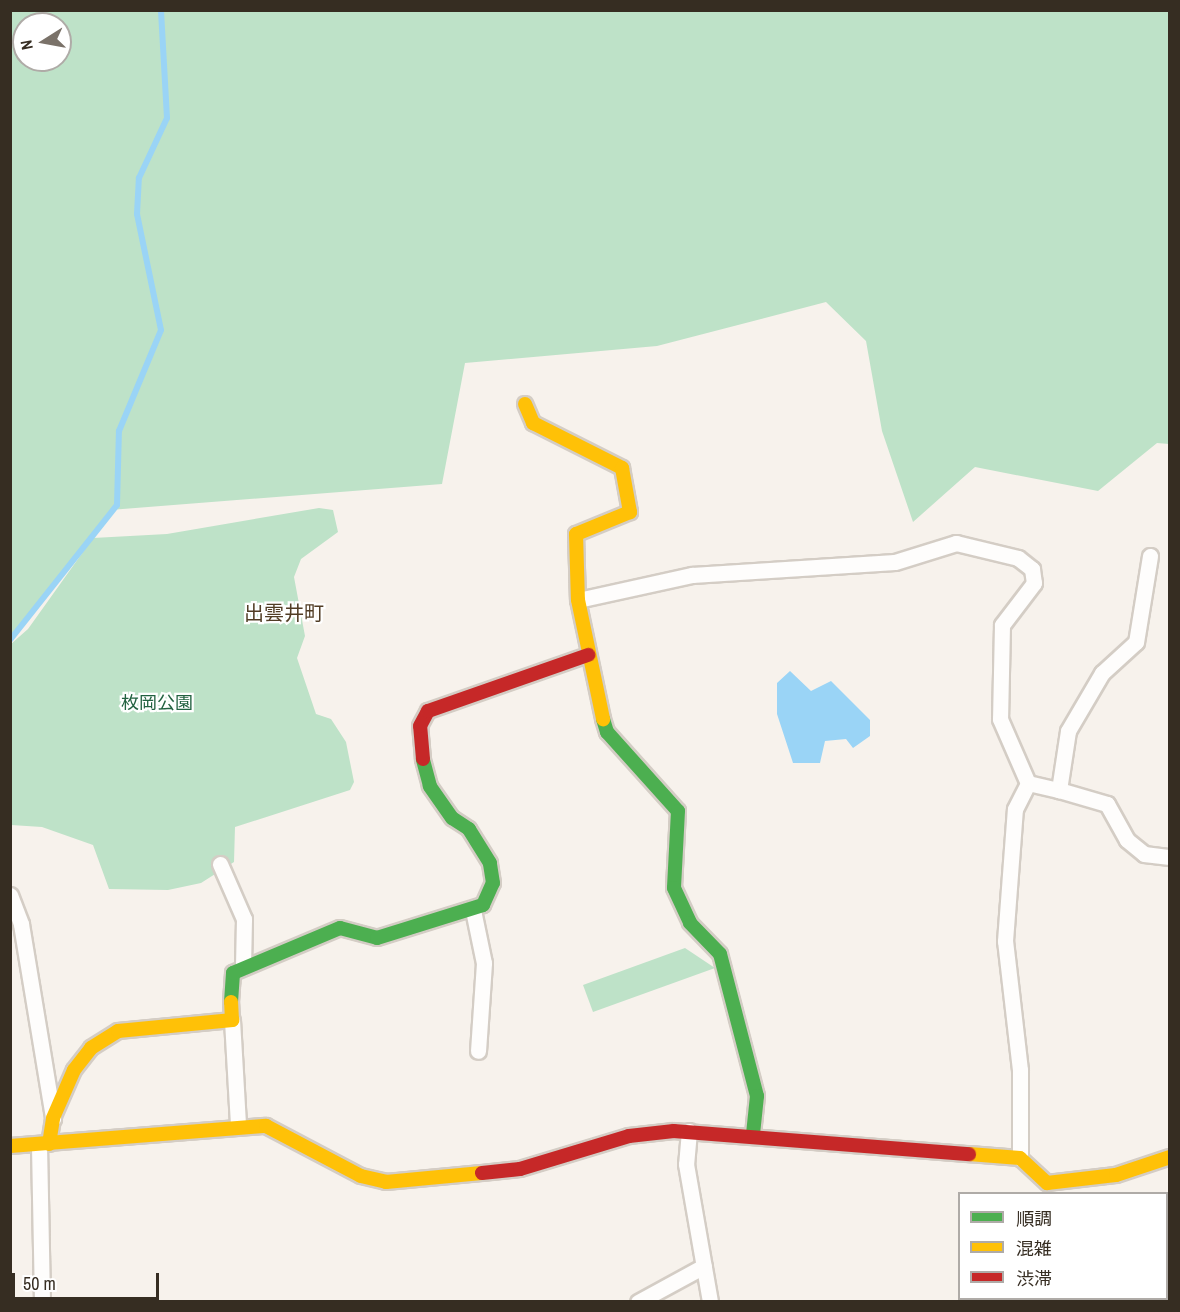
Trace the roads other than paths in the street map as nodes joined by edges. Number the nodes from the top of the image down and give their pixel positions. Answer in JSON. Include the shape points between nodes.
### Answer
{"nodes":[{"id":1,"x":525,"y":404,"type":"dead end"},
{"id":2,"x":1150,"y":556,"type":"dead end"},
{"id":3,"x":578,"y":600,"type":"junction"},
{"id":4,"x":588,"y":655,"type":"junction"},
{"id":5,"x":1028,"y":783,"type":"junction"},
{"id":6,"x":1059,"y":790,"type":"junction"},
{"id":7,"x":1170,"y":856,"type":"edge"},
{"id":8,"x":220,"y":864,"type":"dead end"},
{"id":9,"x":10,"y":895,"type":"edge"},
{"id":10,"x":473,"y":910,"type":"junction"},
{"id":11,"x":243,"y":967,"type":"junction"},
{"id":12,"x":232,"y":1020,"type":"junction"},
{"id":13,"x":478,"y":1051,"type":"dead end"},
{"id":14,"x":53,"y":1118,"type":"junction"},
{"id":15,"x":238,"y":1124,"type":"junction"},
{"id":16,"x":689,"y":1131,"type":"junction"},
{"id":17,"x":753,"y":1135,"type":"junction"},
{"id":18,"x":44,"y":1144,"type":"junction"},
{"id":19,"x":10,"y":1146,"type":"edge"},
{"id":20,"x":1170,"y":1157,"type":"edge"},
{"id":21,"x":1020,"y":1158,"type":"junction"},
{"id":22,"x":1043,"y":1188,"type":"edge"},
{"id":23,"x":704,"y":1266,"type":"junction"},
{"id":24,"x":42,"y":1302,"type":"edge"},
{"id":25,"x":638,"y":1302,"type":"edge"},
{"id":26,"x":710,"y":1302,"type":"edge"}],
"edges":[{"from":1,"to":3,"type":"street","via":[[533,423],[622,468],[630,512],[576,534]]},
{"from":2,"to":6,"type":"street","via":[[1136,642],[1102,673],[1068,731]]},
{"from":3,"to":4,"type":"street"},
{"from":3,"to":5,"type":"street","via":[[692,575],[895,562],[956,543],[1018,558],[1032,569],[1034,583],[1002,625],[1000,719]]},
{"from":4,"to":10,"type":"street","via":[[444,702],[428,711],[420,726],[419,744],[430,786],[452,818],[469,829],[490,863],[493,883],[483,904]]},
{"from":4,"to":17,"type":"street","via":[[608,732],[678,811],[674,888],[690,922],[720,954],[756,1096]]},
{"from":5,"to":6,"type":"street"},
{"from":5,"to":21,"type":"street","via":[[1015,809],[1005,941],[1020,1070]]},
{"from":6,"to":7,"type":"street","via":[[1107,804],[1127,840],[1144,854]]},
{"from":8,"to":11,"type":"street","via":[[244,919]]},
{"from":9,"to":14,"type":"street","via":[[21,924]]},
{"from":10,"to":11,"type":"street","via":[[377,938],[340,928]]},
{"from":10,"to":13,"type":"street","via":[[484,963]]},
{"from":11,"to":12,"type":"street","via":[[233,973],[230,986]]},
{"from":12,"to":14,"type":"street","via":[[118,1031],[91,1048],[74,1070]]},
{"from":12,"to":15,"type":"street"},
{"from":14,"to":18,"type":"street"},
{"from":15,"to":16,"type":"street","via":[[267,1126],[361,1176],[387,1182],[520,1169],[628,1136]]},
{"from":15,"to":18,"type":"street"},
{"from":16,"to":17,"type":"street"},
{"from":16,"to":23,"type":"street","via":[[686,1164]]},
{"from":17,"to":21,"type":"street"},
{"from":18,"to":19,"type":"street"},
{"from":18,"to":24,"type":"street"},
{"from":20,"to":22,"type":"street","via":[[1116,1175]]},
{"from":21,"to":22,"type":"street"},
{"from":23,"to":25,"type":"street"},
{"from":23,"to":26,"type":"street"}]}
